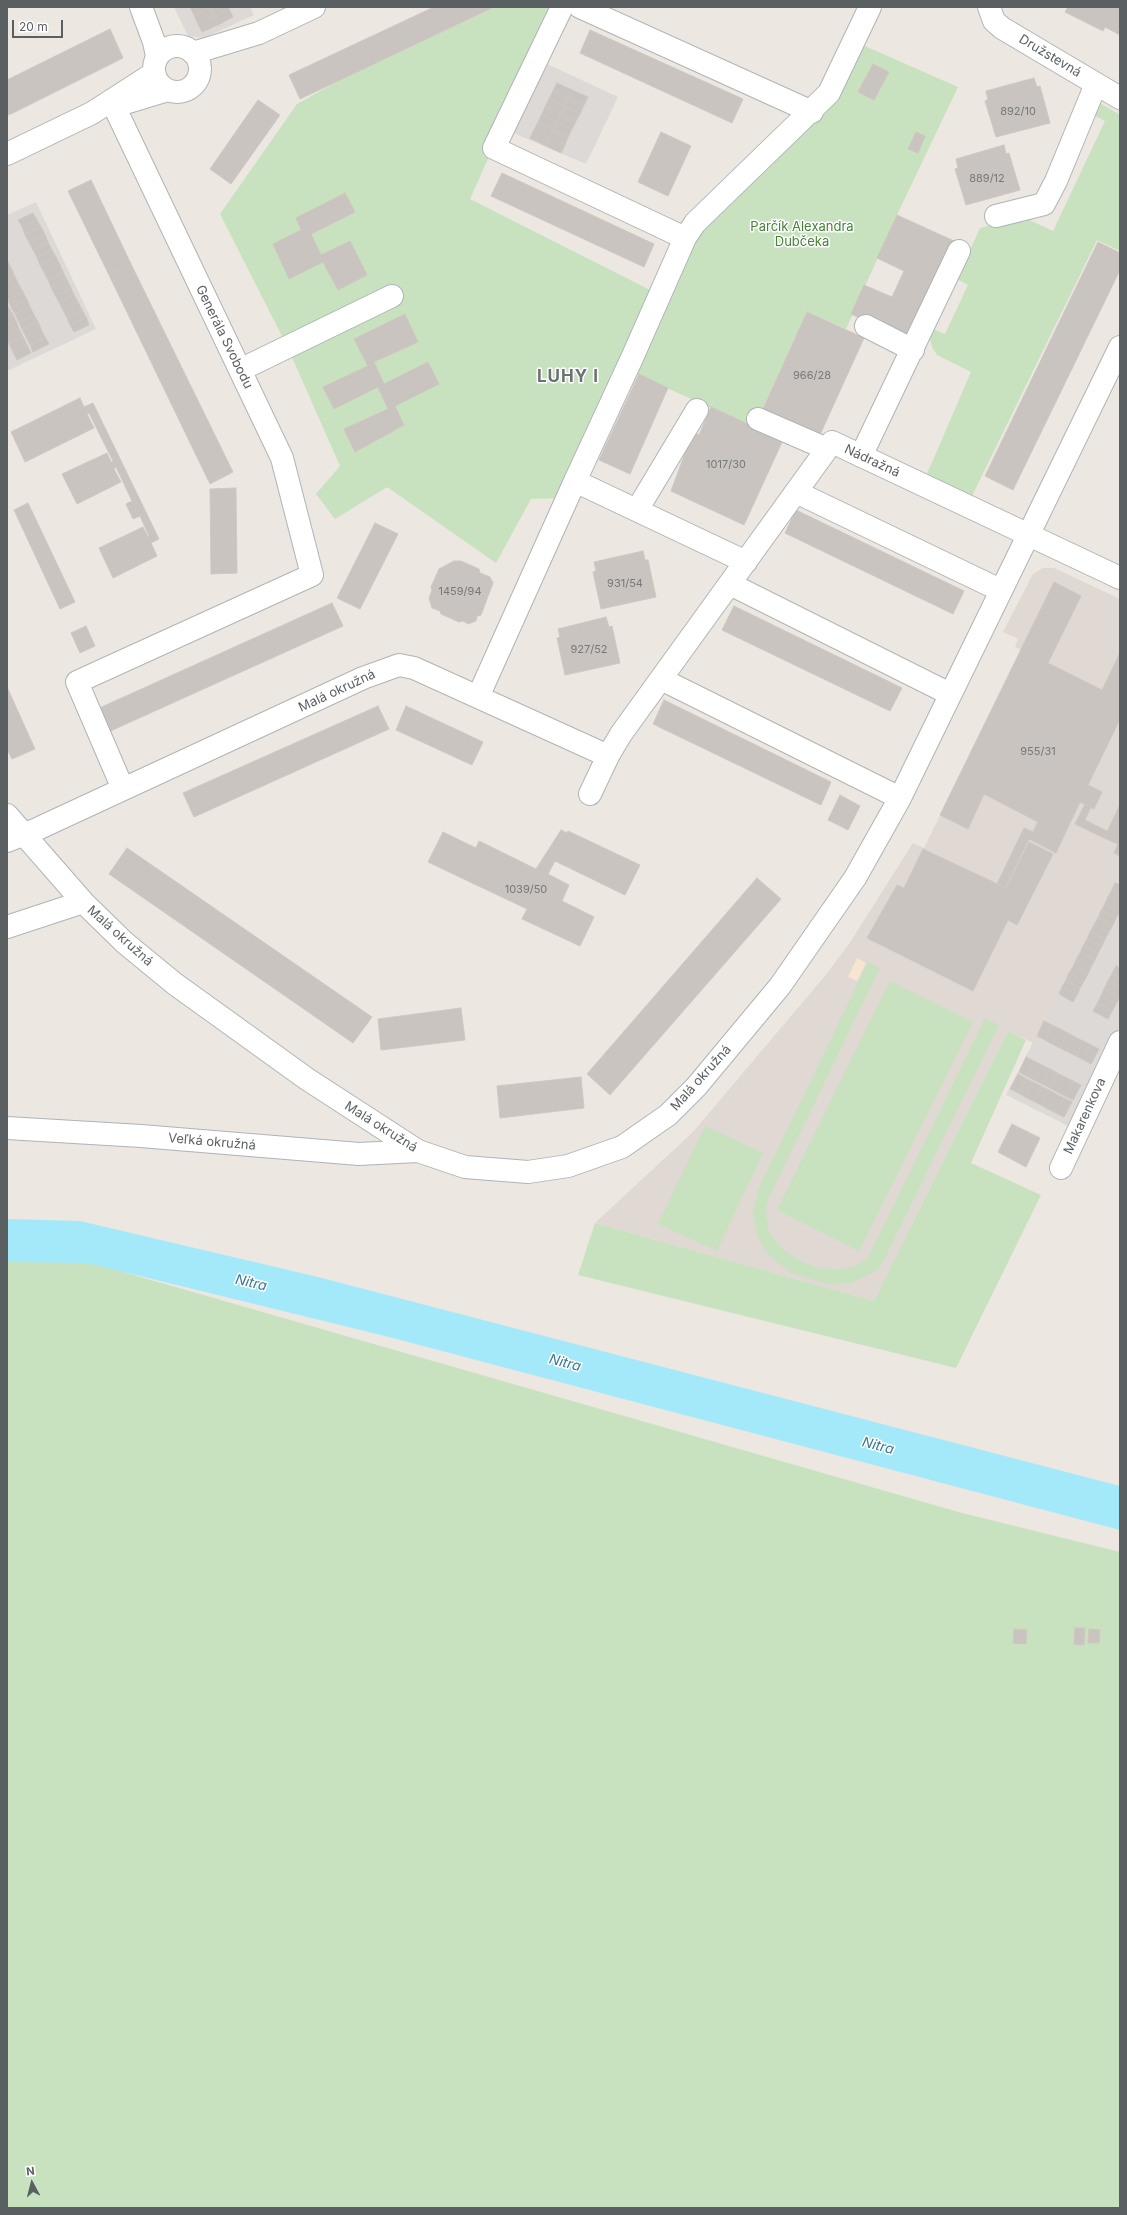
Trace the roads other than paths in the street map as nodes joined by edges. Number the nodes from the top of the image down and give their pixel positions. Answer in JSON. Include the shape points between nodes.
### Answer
{"nodes":[{"id":1,"x":141,"y":7,"type":"edge"},
{"id":2,"x":147,"y":7,"type":"edge"},
{"id":3,"x":314,"y":7,"type":"edge"},
{"id":4,"x":562,"y":7,"type":"edge"},
{"id":5,"x":580,"y":7,"type":"edge"},
{"id":6,"x":988,"y":7,"type":"edge"},
{"id":7,"x":868,"y":12,"type":"edge"},
{"id":8,"x":259,"y":33,"type":"junction"},
{"id":9,"x":187,"y":49,"type":"junction"},
{"id":10,"x":156,"y":64,"type":"junction"},
{"id":11,"x":199,"y":74,"type":"junction"},
{"id":12,"x":1096,"y":84,"type":"junction"},
{"id":13,"x":168,"y":90,"type":"junction"},
{"id":14,"x":1120,"y":98,"type":"edge"},
{"id":15,"x":114,"y":106,"type":"junction"},
{"id":16,"x":812,"y":112,"type":"junction"},
{"id":17,"x":92,"y":113,"type":"junction"},
{"id":18,"x":7,"y":154,"type":"edge"},
{"id":19,"x":996,"y":216,"type":"dead end"},
{"id":20,"x":685,"y":238,"type":"junction"},
{"id":21,"x":959,"y":251,"type":"dead end"},
{"id":22,"x":392,"y":296,"type":"dead end"},
{"id":23,"x":866,"y":326,"type":"dead end"},
{"id":24,"x":1120,"y":347,"type":"edge"},
{"id":25,"x":913,"y":350,"type":"junction"},
{"id":26,"x":240,"y":370,"type":"junction"},
{"id":27,"x":697,"y":410,"type":"dead end"},
{"id":28,"x":758,"y":419,"type":"dead end"},
{"id":29,"x":827,"y":448,"type":"junction"},
{"id":30,"x":861,"y":456,"type":"junction"},
{"id":31,"x":575,"y":481,"type":"junction"},
{"id":32,"x":796,"y":492,"type":"junction"},
{"id":33,"x":637,"y":510,"type":"junction"},
{"id":34,"x":1027,"y":535,"type":"junction"},
{"id":35,"x":746,"y":562,"type":"junction"},
{"id":36,"x":1120,"y":578,"type":"edge"},
{"id":37,"x":730,"y":584,"type":"junction"},
{"id":38,"x":1000,"y":590,"type":"junction"},
{"id":39,"x":661,"y":679,"type":"junction"},
{"id":40,"x":950,"y":694,"type":"junction"},
{"id":41,"x":478,"y":697,"type":"junction"},
{"id":42,"x":608,"y":756,"type":"junction"},
{"id":43,"x":123,"y":789,"type":"junction"},
{"id":44,"x":590,"y":794,"type":"dead end"},
{"id":45,"x":900,"y":798,"type":"junction"},
{"id":46,"x":7,"y":815,"type":"edge"},
{"id":47,"x":15,"y":838,"type":"edge"},
{"id":48,"x":83,"y":902,"type":"junction"},
{"id":49,"x":7,"y":927,"type":"edge"},
{"id":50,"x":1120,"y":1042,"type":"edge"},
{"id":51,"x":7,"y":1128,"type":"edge"},
{"id":52,"x":418,"y":1151,"type":"junction"},
{"id":53,"x":1061,"y":1168,"type":"dead end"}],
"edges":[{"from":1,"to":10,"type":"street","via":[[154,42]]},
{"from":2,"to":9,"type":"street"},
{"from":3,"to":8,"type":"street"},
{"from":4,"to":20,"type":"street","via":[[494,148]]},
{"from":5,"to":16,"type":"street"},
{"from":6,"to":12,"type":"street","name":"Družstevná","via":[[994,21],[1002,28]]},
{"from":7,"to":16,"type":"street","via":[[829,93]]},
{"from":8,"to":9,"type":"street"},
{"from":8,"to":11,"type":"street"},
{"from":9,"to":10,"type":"street","via":[[167,48]]},
{"from":9,"to":11,"type":"street","via":[[200,66]]},
{"from":10,"to":13,"type":"street","via":[[162,86]]},
{"from":10,"to":17,"type":"street"},
{"from":11,"to":13,"type":"street","via":[[191,87],[184,90]]},
{"from":12,"to":14,"type":"street","name":"Družstevná"},
{"from":12,"to":19,"type":"street","via":[[1044,204]]},
{"from":13,"to":15,"type":"street"},
{"from":15,"to":17,"type":"street"},
{"from":15,"to":26,"type":"street","name":"Generála Svobodu"},
{"from":16,"to":20,"type":"street","via":[[695,223]]},
{"from":17,"to":18,"type":"street"},
{"from":20,"to":31,"type":"street"},
{"from":21,"to":25,"type":"street"},
{"from":22,"to":26,"type":"street"},
{"from":23,"to":25,"type":"street"},
{"from":24,"to":34,"type":"street"},
{"from":25,"to":30,"type":"street"},
{"from":26,"to":43,"type":"street","name":"Generála Svobodu","via":[[282,458],[312,575],[77,682]]},
{"from":27,"to":33,"type":"street"},
{"from":28,"to":29,"type":"street"},
{"from":29,"to":30,"type":"street","name":"Nádražná","via":[[832,442]]},
{"from":29,"to":32,"type":"street","name":"Nádražná"},
{"from":30,"to":34,"type":"street","name":"Nádražná"},
{"from":31,"to":33,"type":"street"},
{"from":31,"to":41,"type":"street"},
{"from":32,"to":35,"type":"street","name":"Nádražná"},
{"from":32,"to":38,"type":"street"},
{"from":33,"to":35,"type":"street"},
{"from":34,"to":36,"type":"street","name":"Nádražná"},
{"from":34,"to":38,"type":"street"},
{"from":35,"to":37,"type":"street","name":"Nádražná"},
{"from":37,"to":39,"type":"street","name":"Nádražná"},
{"from":37,"to":40,"type":"street"},
{"from":38,"to":40,"type":"street"},
{"from":39,"to":42,"type":"street","name":"Nádražná"},
{"from":39,"to":45,"type":"street"},
{"from":40,"to":45,"type":"street"},
{"from":41,"to":42,"type":"street","name":"Malá okružná"},
{"from":41,"to":43,"type":"street","name":"Malá okružná","via":[[414,668],[391,666]]},
{"from":42,"to":44,"type":"street","name":"Nádražná"},
{"from":43,"to":47,"type":"street","name":"Malá okružná"},
{"from":45,"to":52,"type":"street","name":"Malá okružná","via":[[855,878],[804,953],[755,1017],[696,1087],[668,1115],[622,1147],[568,1166],[528,1172],[465,1167]]},
{"from":46,"to":47,"type":"street","name":"Malá okružná"},
{"from":47,"to":48,"type":"street","name":"Malá okružná"},
{"from":48,"to":49,"type":"street"},
{"from":48,"to":52,"type":"street","name":"Malá okružná","via":[[175,984],[314,1083]]},
{"from":50,"to":53,"type":"street","name":"Makarenkova"},
{"from":51,"to":52,"type":"street","name":"Veľká okružná","via":[[359,1154]]}]}
